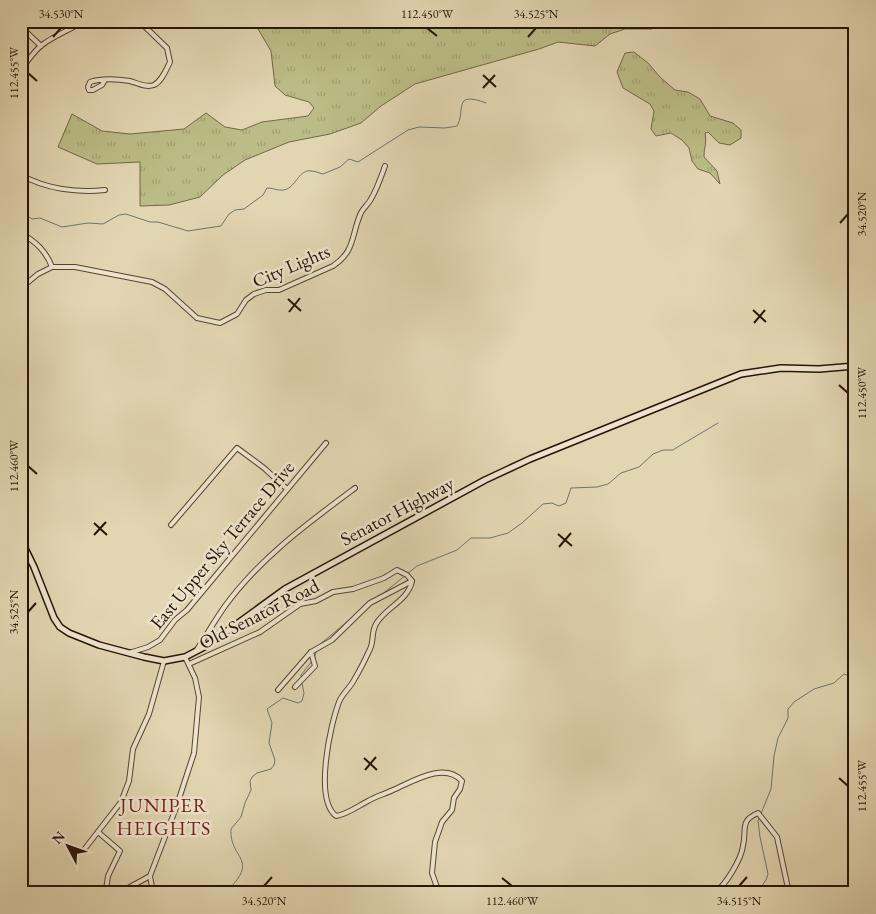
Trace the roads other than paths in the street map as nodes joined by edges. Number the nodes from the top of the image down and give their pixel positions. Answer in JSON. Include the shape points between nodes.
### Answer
{"nodes":[{"id":1,"x":84,"y":21,"type":"edge"},
{"id":2,"x":139,"y":21,"type":"edge"},
{"id":3,"x":21,"y":27,"type":"edge"},
{"id":4,"x":41,"y":46,"type":"junction"},
{"id":5,"x":21,"y":69,"type":"edge"},
{"id":6,"x":105,"y":80,"type":"dead end"},
{"id":7,"x":385,"y":166,"type":"dead end"},
{"id":8,"x":21,"y":176,"type":"edge"},
{"id":9,"x":105,"y":190,"type":"dead end"},
{"id":10,"x":22,"y":236,"type":"edge"},
{"id":11,"x":52,"y":267,"type":"junction"},
{"id":12,"x":21,"y":288,"type":"edge"},
{"id":13,"x":855,"y":366,"type":"edge"},
{"id":14,"x":326,"y":443,"type":"dead end"},
{"id":15,"x":355,"y":488,"type":"dead end"},
{"id":16,"x":287,"y":489,"type":"junction"},
{"id":17,"x":171,"y":525,"type":"dead end"},
{"id":18,"x":21,"y":540,"type":"edge"},
{"id":19,"x":412,"y":581,"type":"junction"},
{"id":20,"x":311,"y":652,"type":"junction"},
{"id":21,"x":129,"y":653,"type":"junction"},
{"id":22,"x":195,"y":653,"type":"junction"},
{"id":23,"x":185,"y":657,"type":"junction"},
{"id":24,"x":164,"y":661,"type":"junction"},
{"id":25,"x":189,"y":664,"type":"junction"},
{"id":26,"x":295,"y":688,"type":"dead end"},
{"id":27,"x":278,"y":690,"type":"dead end"},
{"id":28,"x":98,"y":832,"type":"junction"},
{"id":29,"x":83,"y":851,"type":"dead end"},
{"id":30,"x":150,"y":876,"type":"junction"},
{"id":31,"x":110,"y":893,"type":"edge"},
{"id":32,"x":119,"y":893,"type":"edge"},
{"id":33,"x":150,"y":893,"type":"edge"},
{"id":34,"x":439,"y":893,"type":"edge"},
{"id":35,"x":715,"y":893,"type":"edge"},
{"id":36,"x":789,"y":893,"type":"edge"}],
"edges":[{"from":1,"to":4,"type":"street"},
{"from":2,"to":6,"type":"street","via":[[166,48],[170,62],[160,80],[148,86]]},
{"from":3,"to":4,"type":"street"},
{"from":4,"to":5,"type":"street"},
{"from":7,"to":11,"type":"street","name":"City Lights","via":[[371,200],[360,213],[348,252],[341,261],[279,290],[254,294],[237,314],[220,323],[197,318],[165,289],[152,282],[75,267]]},
{"from":8,"to":9,"type":"street","via":[[62,188],[89,192]]},
{"from":10,"to":11,"type":"street","via":[[44,250]]},
{"from":11,"to":12,"type":"street"},
{"from":13,"to":22,"type":"street","name":"Senator Highway","via":[[781,368],[741,374],[530,459],[285,588]]},
{"from":14,"to":16,"type":"street","name":"East Upper Sky Terrace Drive"},
{"from":15,"to":22,"type":"street","via":[[261,564],[226,605]]},
{"from":16,"to":17,"type":"street","via":[[237,448]]},
{"from":16,"to":21,"type":"street","name":"East Upper Sky Terrace Drive","via":[[160,640]]},
{"from":18,"to":21,"type":"street","name":"Senator Highway","via":[[60,627],[78,638]]},
{"from":19,"to":20,"type":"street","via":[[370,603],[332,640]]},
{"from":19,"to":25,"type":"street","name":"Old Senator Road","via":[[396,570],[353,589],[333,592],[316,601],[300,604],[260,632]]},
{"from":19,"to":34,"type":"street","via":[[406,596],[385,611],[377,622],[371,647],[340,701],[324,778],[329,807],[336,816],[427,774],[457,776],[462,782],[460,789],[435,842],[432,874]]},
{"from":20,"to":26,"type":"street","via":[[315,666]]},
{"from":20,"to":27,"type":"street"},
{"from":21,"to":24,"type":"street","name":"Senator Highway"},
{"from":22,"to":23,"type":"street","name":"Senator Highway"},
{"from":23,"to":24,"type":"street","name":"Senator Highway"},
{"from":23,"to":25,"type":"street"},
{"from":24,"to":28,"type":"street","via":[[149,714],[133,749],[129,781],[121,802]]},
{"from":25,"to":30,"type":"street","via":[[199,697],[194,753]]},
{"from":28,"to":29,"type":"street"},
{"from":28,"to":31,"type":"street","via":[[120,851],[108,876],[106,890]]},
{"from":30,"to":32,"type":"street"},
{"from":30,"to":33,"type":"street"},
{"from":35,"to":36,"type":"street","via":[[733,870],[744,846],[744,828],[750,816],[758,813],[777,837]]}]}
